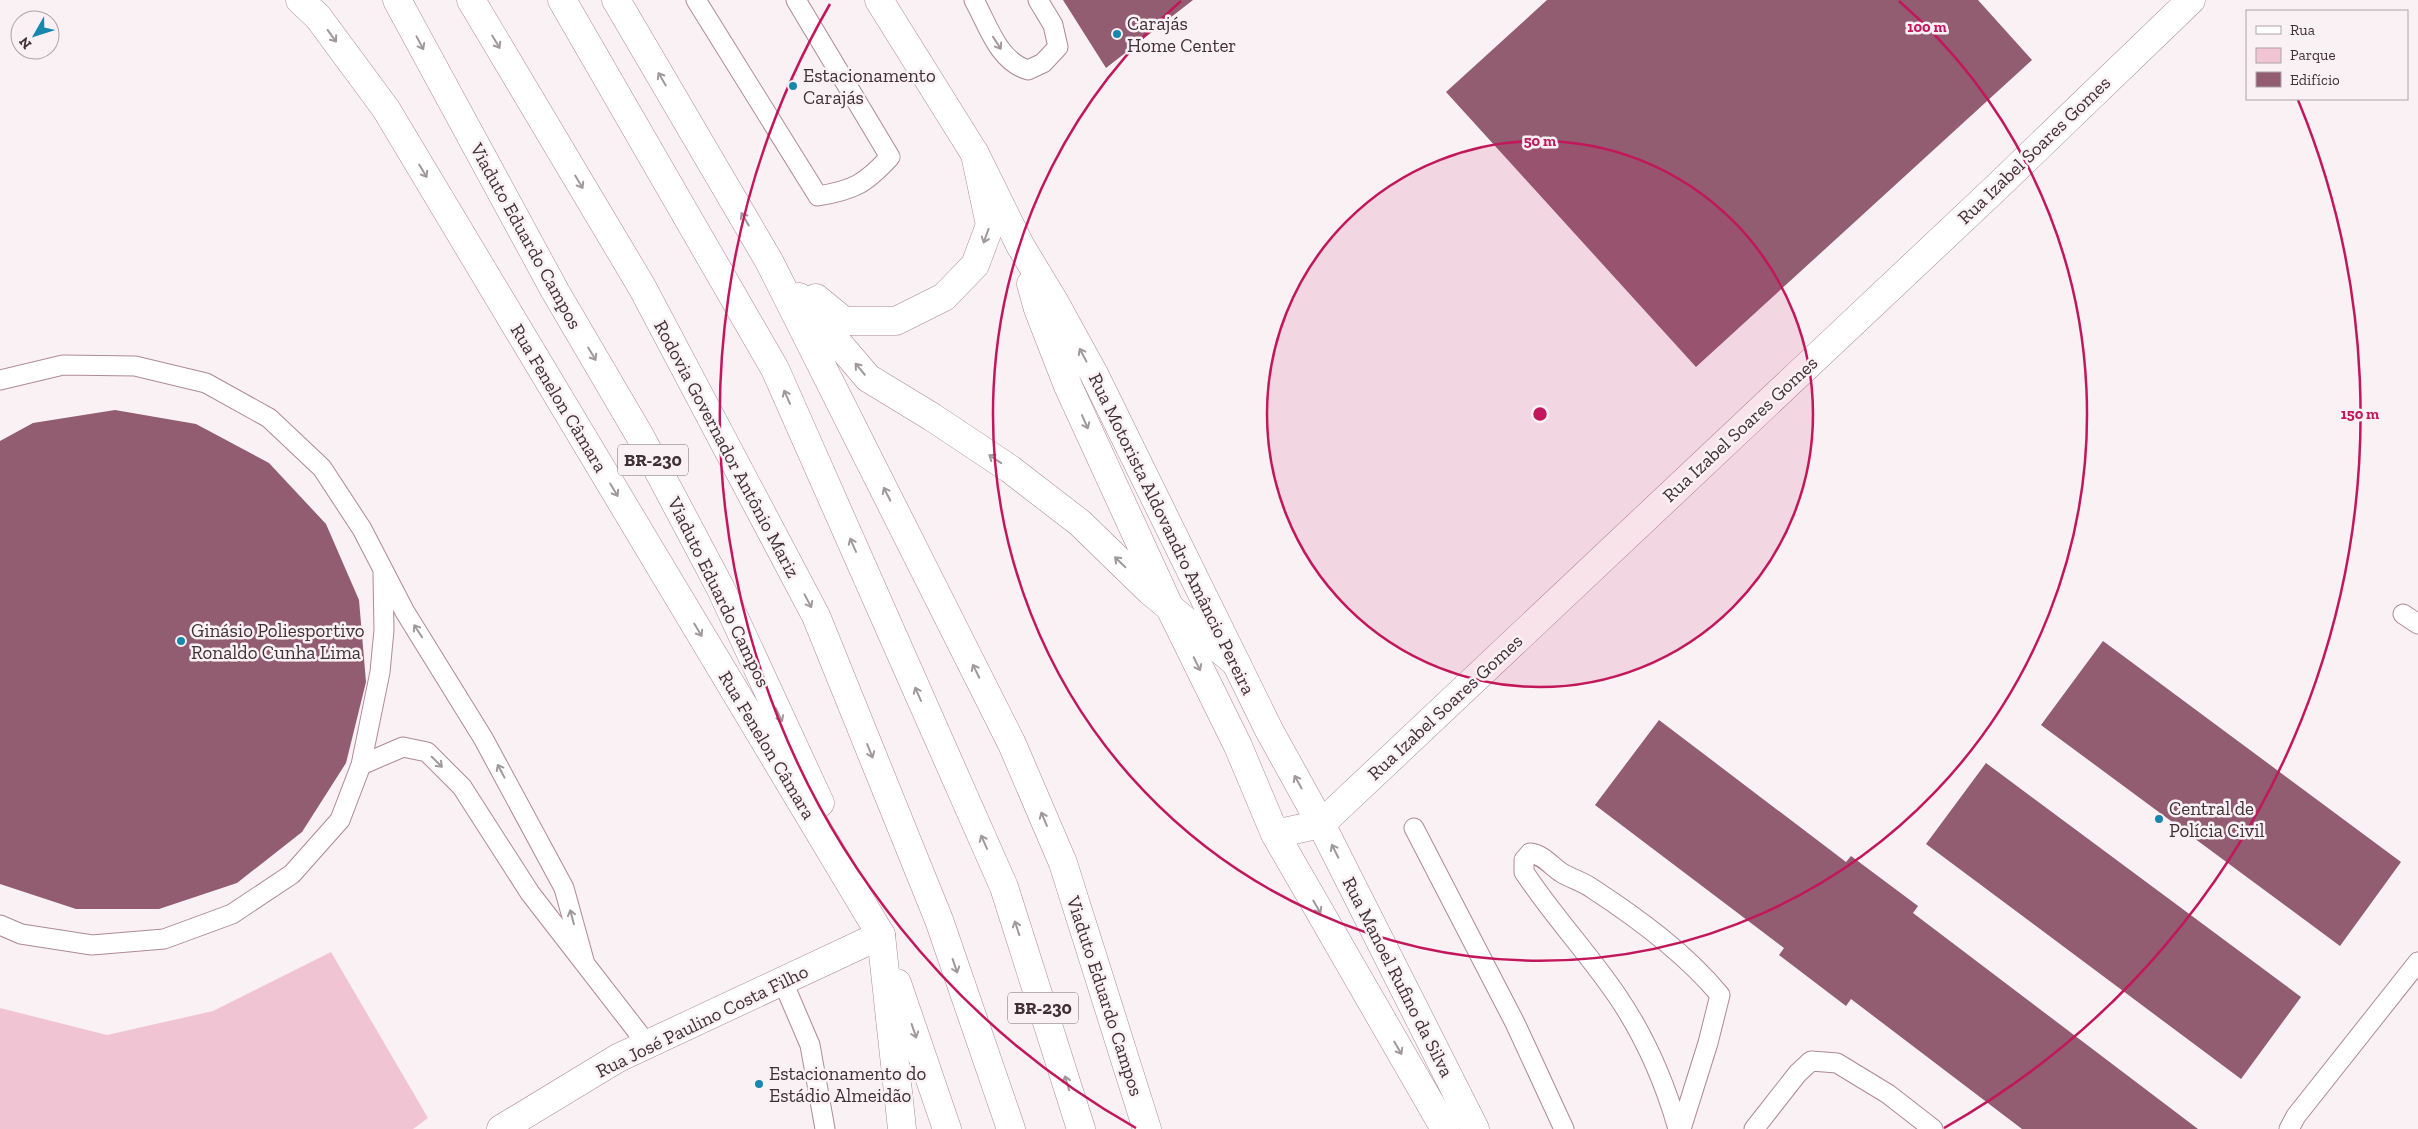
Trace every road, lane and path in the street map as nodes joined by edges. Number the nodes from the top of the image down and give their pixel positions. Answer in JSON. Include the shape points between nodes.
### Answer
{"nodes":[{"id":1,"x":300,"y":0,"type":"edge"},
{"id":2,"x":397,"y":0,"type":"edge"},
{"id":3,"x":471,"y":0,"type":"edge"},
{"id":4,"x":562,"y":0,"type":"edge"},
{"id":5,"x":616,"y":0,"type":"edge"},
{"id":6,"x":696,"y":0,"type":"edge"},
{"id":7,"x":796,"y":0,"type":"edge"},
{"id":8,"x":880,"y":0,"type":"edge"},
{"id":9,"x":974,"y":0,"type":"edge"},
{"id":10,"x":1038,"y":0,"type":"edge"},
{"id":11,"x":2191,"y":0,"type":"edge"},
{"id":12,"x":975,"y":154,"type":"junction"},
{"id":13,"x":1020,"y":245,"type":"junction"},
{"id":14,"x":769,"y":261,"type":"junction"},
{"id":15,"x":0,"y":380,"type":"edge"},
{"id":16,"x":382,"y":568,"type":"junction"},
{"id":17,"x":1170,"y":608,"type":"junction"},
{"id":18,"x":1236,"y":663,"type":"junction"},
{"id":19,"x":361,"y":765,"type":"junction"},
{"id":20,"x":1321,"y":824,"type":"junction"},
{"id":21,"x":1414,"y":828,"type":"dead end"},
{"id":22,"x":1276,"y":834,"type":"junction"},
{"id":23,"x":0,"y":925,"type":"edge"},
{"id":24,"x":881,"y":935,"type":"junction"},
{"id":25,"x":2418,"y":962,"type":"edge"},
{"id":26,"x":585,"y":964,"type":"junction"},
{"id":27,"x":783,"y":982,"type":"junction"},
{"id":28,"x":647,"y":1044,"type":"junction"},
{"id":29,"x":501,"y":1129,"type":"edge"},
{"id":30,"x":825,"y":1129,"type":"edge"},
{"id":31,"x":902,"y":1129,"type":"edge"},
{"id":32,"x":947,"y":1129,"type":"edge"},
{"id":33,"x":1011,"y":1129,"type":"edge"},
{"id":34,"x":1081,"y":1129,"type":"edge"},
{"id":35,"x":1147,"y":1129,"type":"edge"},
{"id":36,"x":1445,"y":1129,"type":"edge"},
{"id":37,"x":1475,"y":1129,"type":"edge"},
{"id":38,"x":1564,"y":1129,"type":"edge"},
{"id":39,"x":1679,"y":1129,"type":"edge"},
{"id":40,"x":1754,"y":1129,"type":"edge"},
{"id":41,"x":1933,"y":1129,"type":"edge"},
{"id":42,"x":2289,"y":1129,"type":"edge"}],
"edges":[{"from":1,"to":24,"type":"main road","name":"Rua Fenelon Câmara","one_way":true,"via":[[318,17],[386,109]]},
{"from":2,"to":24,"type":"main road","name":"Viaduto Eduardo Campos","number":"BR-230","one_way":true,"via":[[555,291],[640,436],[721,589]]},
{"from":3,"to":33,"type":"main road","name":"Rodovia Governador Antônio Mariz","one_way":true,"via":[[642,287],[816,616],[939,920]]},
{"from":34,"to":4,"type":"main road","number":"BR-230","one_way":true,"via":[[1004,887],[775,369]]},
{"from":14,"to":5,"type":"main road","one_way":true},
{"from":6,"to":7,"type":"lane","via":[[818,196],[846,191],[870,179],[890,157]]},
{"from":8,"to":12,"type":"main road","name":"Rua Motorista Aldovandro Amâncio Pereira"},
{"from":9,"to":10,"type":"lane","one_way":true,"via":[[996,44],[1014,66],[1028,70],[1042,63],[1058,47],[1053,25]]},
{"from":11,"to":20,"type":"main road","name":"Rua Izabel Soares Gomes"},
{"from":12,"to":13,"type":"main road","name":"Rua Motorista Aldovandro Amâncio Pereira"},
{"from":12,"to":14,"type":"main road","one_way":true,"via":[[990,225],[975,265],[944,297],[896,321],[844,321]]},
{"from":13,"to":17,"type":"main road","name":"Rua Motorista Aldovandro Amâncio Pereira","one_way":true,"via":[[1038,309],[1068,386]]},
{"from":18,"to":13,"type":"main road","name":"Rua Motorista Aldovandro Amâncio Pereira","one_way":true,"via":[[1094,374]]},
{"from":17,"to":14,"type":"main road","one_way":true,"via":[[1080,523],[1010,469],[868,378]]},
{"from":35,"to":14,"type":"main road","name":"Viaduto Eduardo Campos","one_way":true,"via":[[1063,863],[1012,744]]},
{"from":15,"to":16,"type":"lane","via":[[63,365],[135,366],[206,383],[269,418],[322,468],[362,529]]},
{"from":16,"to":19,"type":"lane","via":[[384,630],[380,672]]},
{"from":26,"to":16,"type":"lane","one_way":true,"via":[[564,888],[483,738],[405,612]]},
{"from":17,"to":18,"type":"main road"},
{"from":17,"to":22,"type":"main road","name":"Rua Motorista Aldovandro Amâncio Pereira","one_way":true,"via":[[1238,746]]},
{"from":20,"to":18,"type":"main road","name":"Rua Motorista Aldovandro Amâncio Pereira","one_way":true},
{"from":19,"to":23,"type":"lane","via":[[340,820],[292,874],[232,914],[164,939],[92,945],[21,934]]},
{"from":19,"to":26,"type":"lane","one_way":true,"via":[[403,747],[427,752],[462,787],[530,893]]},
{"from":20,"to":22,"type":"main road"},
{"from":37,"to":20,"type":"main road","name":"Rua Manoel Rufino da Silva","one_way":true},
{"from":21,"to":38,"type":"lane","via":[[1515,1023]]},
{"from":22,"to":36,"type":"main road","name":"Rua Manoel Rufino da Silva","one_way":true},
{"from":24,"to":27,"type":"main road","name":"Rua José Paulino Costa Filho"},
{"from":24,"to":31,"type":"main road"},
{"from":24,"to":32,"type":"main road","name":"Viaduto Eduardo Campos","one_way":true},
{"from":25,"to":42,"type":"lane"},
{"from":26,"to":28,"type":"lane"},
{"from":27,"to":28,"type":"main road","name":"Rua José Paulino Costa Filho"},
{"from":27,"to":30,"type":"lane","via":[[810,1045]]},
{"from":28,"to":29,"type":"main road","name":"Rua José Paulino Costa Filho"},
{"from":39,"to":39,"type":"lane","via":[[1649,1051],[1619,998],[1524,872],[1524,860],[1530,853],[1538,854],[1563,874],[1592,887],[1644,925],[1698,969],[1720,995],[1708,1043]]},
{"from":40,"to":41,"type":"lane","via":[[1798,1072],[1811,1061],[1837,1063],[1888,1094]]}]}
